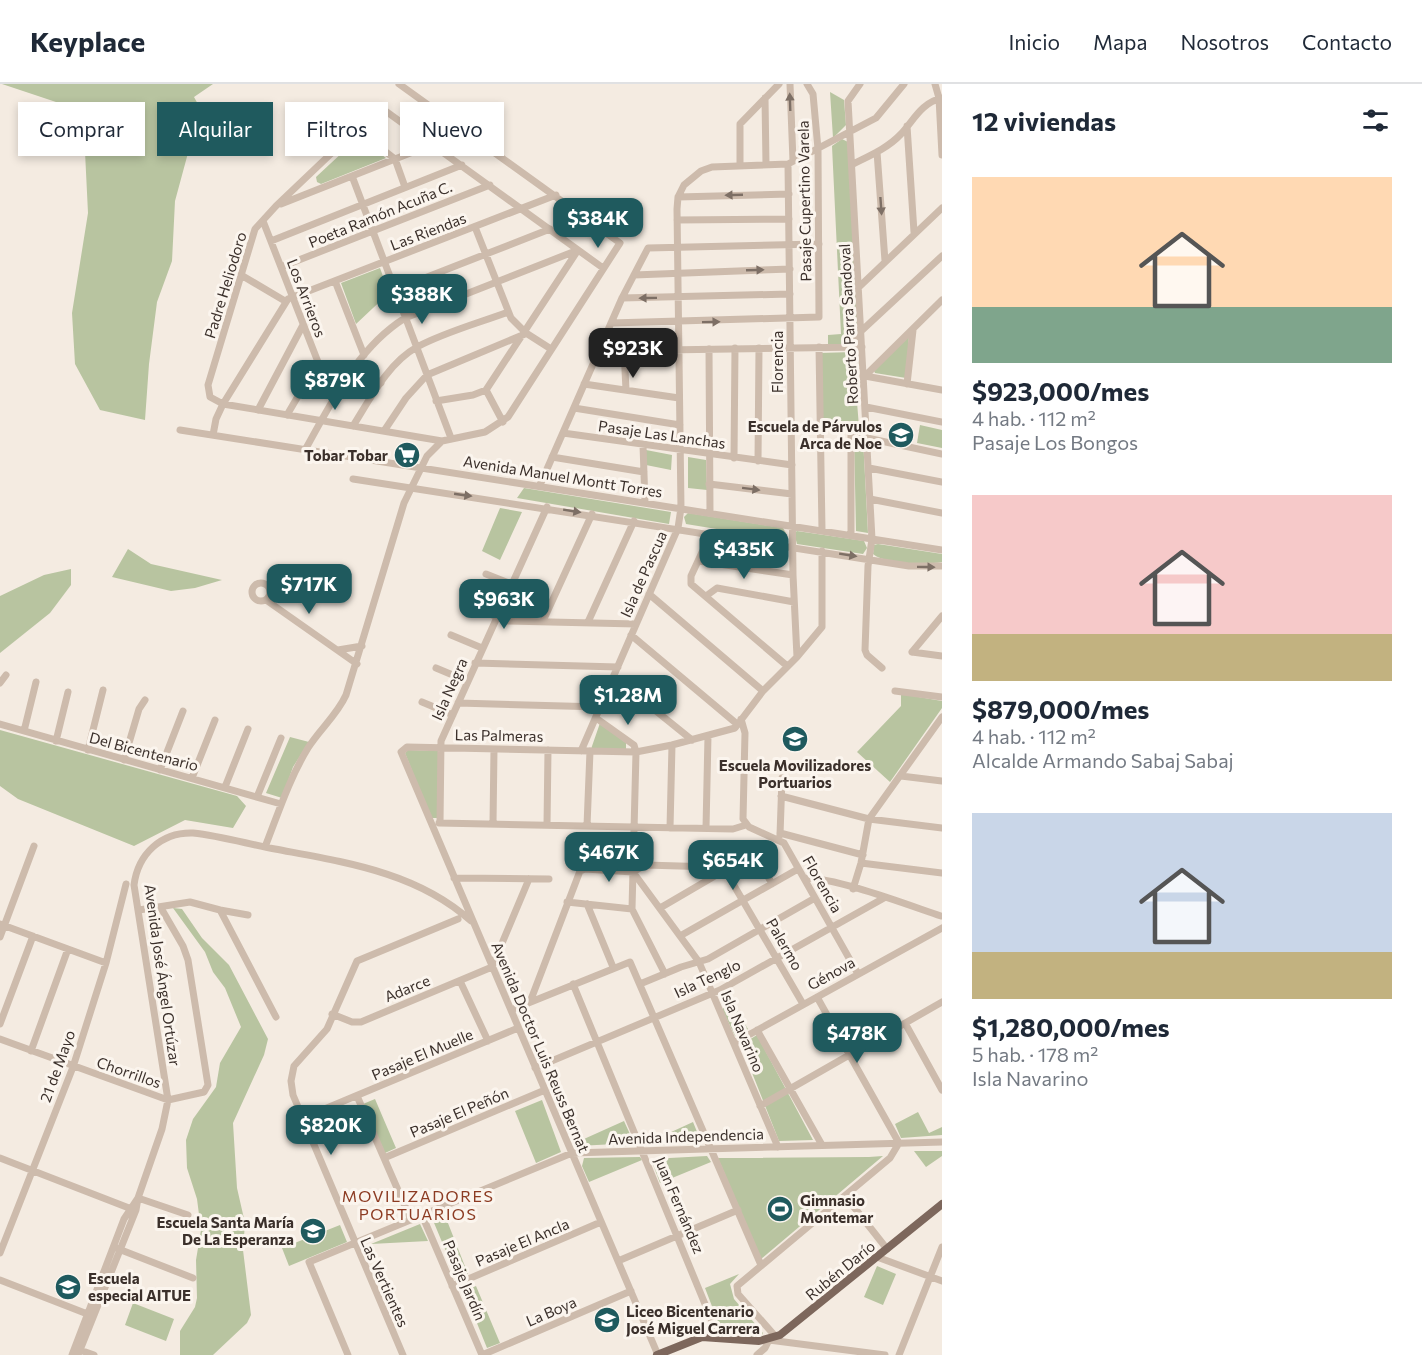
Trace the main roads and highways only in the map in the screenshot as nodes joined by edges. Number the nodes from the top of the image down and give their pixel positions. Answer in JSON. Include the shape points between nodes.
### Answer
{"nodes":[{"id":1,"x":942,"y":1204,"type":"edge"},
{"id":2,"x":770,"y":1345,"type":"edge"},
{"id":3,"x":658,"y":1355,"type":"edge"}],
"edges":[{"from":1,"to":2,"type":"main road","name":"Rubén Darío"},
{"from":2,"to":3,"type":"main road","via":[[702,1336]]}]}
